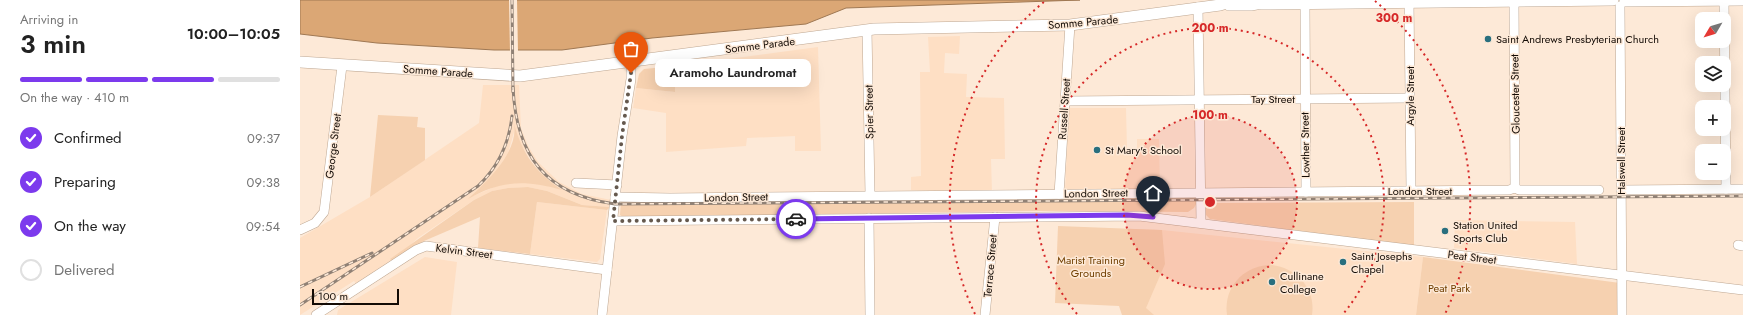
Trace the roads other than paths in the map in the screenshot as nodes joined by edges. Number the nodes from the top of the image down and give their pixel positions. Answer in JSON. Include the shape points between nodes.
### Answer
{"nodes":[{"id":1,"x":1237,"y":0,"type":"edge"},
{"id":2,"x":1724,"y":0,"type":"edge"},
{"id":3,"x":1743,"y":0,"type":"edge"},
{"id":4,"x":1302,"y":1,"type":"edge"},
{"id":5,"x":1409,"y":1,"type":"edge"},
{"id":6,"x":1514,"y":1,"type":"edge"},
{"id":7,"x":1266,"y":2,"type":"edge"},
{"id":8,"x":1619,"y":2,"type":"edge"},
{"id":9,"x":1220,"y":5,"type":"junction"},
{"id":10,"x":1198,"y":7,"type":"junction"},
{"id":11,"x":1070,"y":25,"type":"junction"},
{"id":12,"x":867,"y":30,"type":"junction"},
{"id":13,"x":300,"y":62,"type":"edge"},
{"id":14,"x":631,"y":62,"type":"junction"},
{"id":15,"x":342,"y":66,"type":"junction"},
{"id":16,"x":1410,"y":98,"type":"junction"},
{"id":17,"x":1305,"y":99,"type":"junction"},
{"id":18,"x":1200,"y":100,"type":"junction"},
{"id":19,"x":1065,"y":101,"type":"junction"},
{"id":20,"x":576,"y":183,"type":"dead end"},
{"id":21,"x":617,"y":185,"type":"junction"},
{"id":22,"x":1515,"y":188,"type":"junction"},
{"id":23,"x":1743,"y":188,"type":"edge"},
{"id":24,"x":1726,"y":189,"type":"junction"},
{"id":25,"x":1599,"y":190,"type":"dead end"},
{"id":26,"x":1620,"y":190,"type":"junction"},
{"id":27,"x":1410,"y":191,"type":"junction"},
{"id":28,"x":1201,"y":192,"type":"junction"},
{"id":29,"x":1306,"y":192,"type":"junction"},
{"id":30,"x":1059,"y":194,"type":"junction"},
{"id":31,"x":870,"y":195,"type":"junction"},
{"id":32,"x":616,"y":197,"type":"junction"},
{"id":33,"x":995,"y":217,"type":"junction"},
{"id":34,"x":869,"y":218,"type":"junction"},
{"id":35,"x":613,"y":221,"type":"junction"},
{"id":36,"x":1201,"y":223,"type":"junction"},
{"id":37,"x":300,"y":230,"type":"edge"},
{"id":38,"x":607,"y":270,"type":"junction"},
{"id":39,"x":1622,"y":276,"type":"junction"},
{"id":40,"x":1743,"y":290,"type":"edge"},
{"id":41,"x":316,"y":315,"type":"edge"},
{"id":42,"x":602,"y":315,"type":"edge"},
{"id":43,"x":870,"y":315,"type":"edge"},
{"id":44,"x":985,"y":315,"type":"edge"},
{"id":45,"x":1622,"y":315,"type":"edge"}],
"edges":[{"from":1,"to":9,"type":"main road","name":"Somme Parade"},
{"from":2,"to":3,"type":"main road","name":"Somme Parade"},
{"from":2,"to":8,"type":"main road","name":"Somme Parade"},
{"from":2,"to":24,"type":"street"},
{"from":4,"to":5,"type":"main road","name":"Somme Parade"},
{"from":4,"to":7,"type":"main road","name":"Somme Parade","via":[[1294,4]]},
{"from":4,"to":17,"type":"street","name":"Lowther Street"},
{"from":5,"to":6,"type":"main road","name":"Somme Parade"},
{"from":5,"to":16,"type":"street","name":"Argyle Street"},
{"from":6,"to":8,"type":"main road","name":"Somme Parade"},
{"from":6,"to":22,"type":"street","name":"Gloucester Street"},
{"from":7,"to":9,"type":"main road","name":"Somme Parade"},
{"from":8,"to":26,"type":"street","name":"Halswell Street"},
{"from":9,"to":10,"type":"main road","name":"Somme Parade"},
{"from":10,"to":11,"type":"main road","name":"Somme Parade"},
{"from":10,"to":18,"type":"street"},
{"from":11,"to":12,"type":"main road","name":"Somme Parade"},
{"from":11,"to":19,"type":"street","name":"Russell Street"},
{"from":12,"to":14,"type":"main road","name":"Somme Parade"},
{"from":12,"to":31,"type":"street","name":"Spier Street"},
{"from":13,"to":15,"type":"main road","name":"Somme Parade"},
{"from":14,"to":15,"type":"main road","name":"Somme Parade","via":[[520,76]]},
{"from":14,"to":21,"type":"street"},
{"from":15,"to":37,"type":"street","name":"George Street","via":[[325,207],[322,216],[315,223]]},
{"from":16,"to":17,"type":"street","name":"Tay Street"},
{"from":16,"to":27,"type":"street","name":"Argyle Street"},
{"from":17,"to":18,"type":"street","name":"Tay Street"},
{"from":17,"to":29,"type":"street","name":"Lowther Street"},
{"from":18,"to":19,"type":"street","name":"Tay Street"},
{"from":18,"to":28,"type":"street"},
{"from":19,"to":30,"type":"street","name":"Russell Street"},
{"from":20,"to":21,"type":"street"},
{"from":21,"to":32,"type":"street"},
{"from":22,"to":25,"type":"street","name":"London Street"},
{"from":22,"to":27,"type":"street","name":"London Street"},
{"from":23,"to":24,"type":"street"},
{"from":24,"to":26,"type":"street"},
{"from":26,"to":39,"type":"street","name":"Halswell Street"},
{"from":27,"to":29,"type":"street","name":"London Street"},
{"from":28,"to":29,"type":"street","name":"London Street"},
{"from":28,"to":30,"type":"street","name":"London Street"},
{"from":28,"to":36,"type":"street"},
{"from":30,"to":31,"type":"street","name":"London Street"},
{"from":31,"to":32,"type":"street","name":"London Street"},
{"from":32,"to":35,"type":"street"},
{"from":33,"to":34,"type":"street","name":"Peat Street"},
{"from":33,"to":36,"type":"street","name":"Peat Street","via":[[1127,215]]},
{"from":33,"to":44,"type":"street","name":"Terrace Street"},
{"from":34,"to":35,"type":"street","name":"Peat Street"},
{"from":34,"to":43,"type":"street"},
{"from":35,"to":38,"type":"street"},
{"from":36,"to":39,"type":"street","name":"Peat Street"},
{"from":38,"to":41,"type":"street","name":"Kelvin Street","via":[[441,247],[423,247]]},
{"from":38,"to":42,"type":"street"},
{"from":39,"to":40,"type":"street","name":"Peat Street"},
{"from":39,"to":45,"type":"street","name":"Halswell Street"}]}
